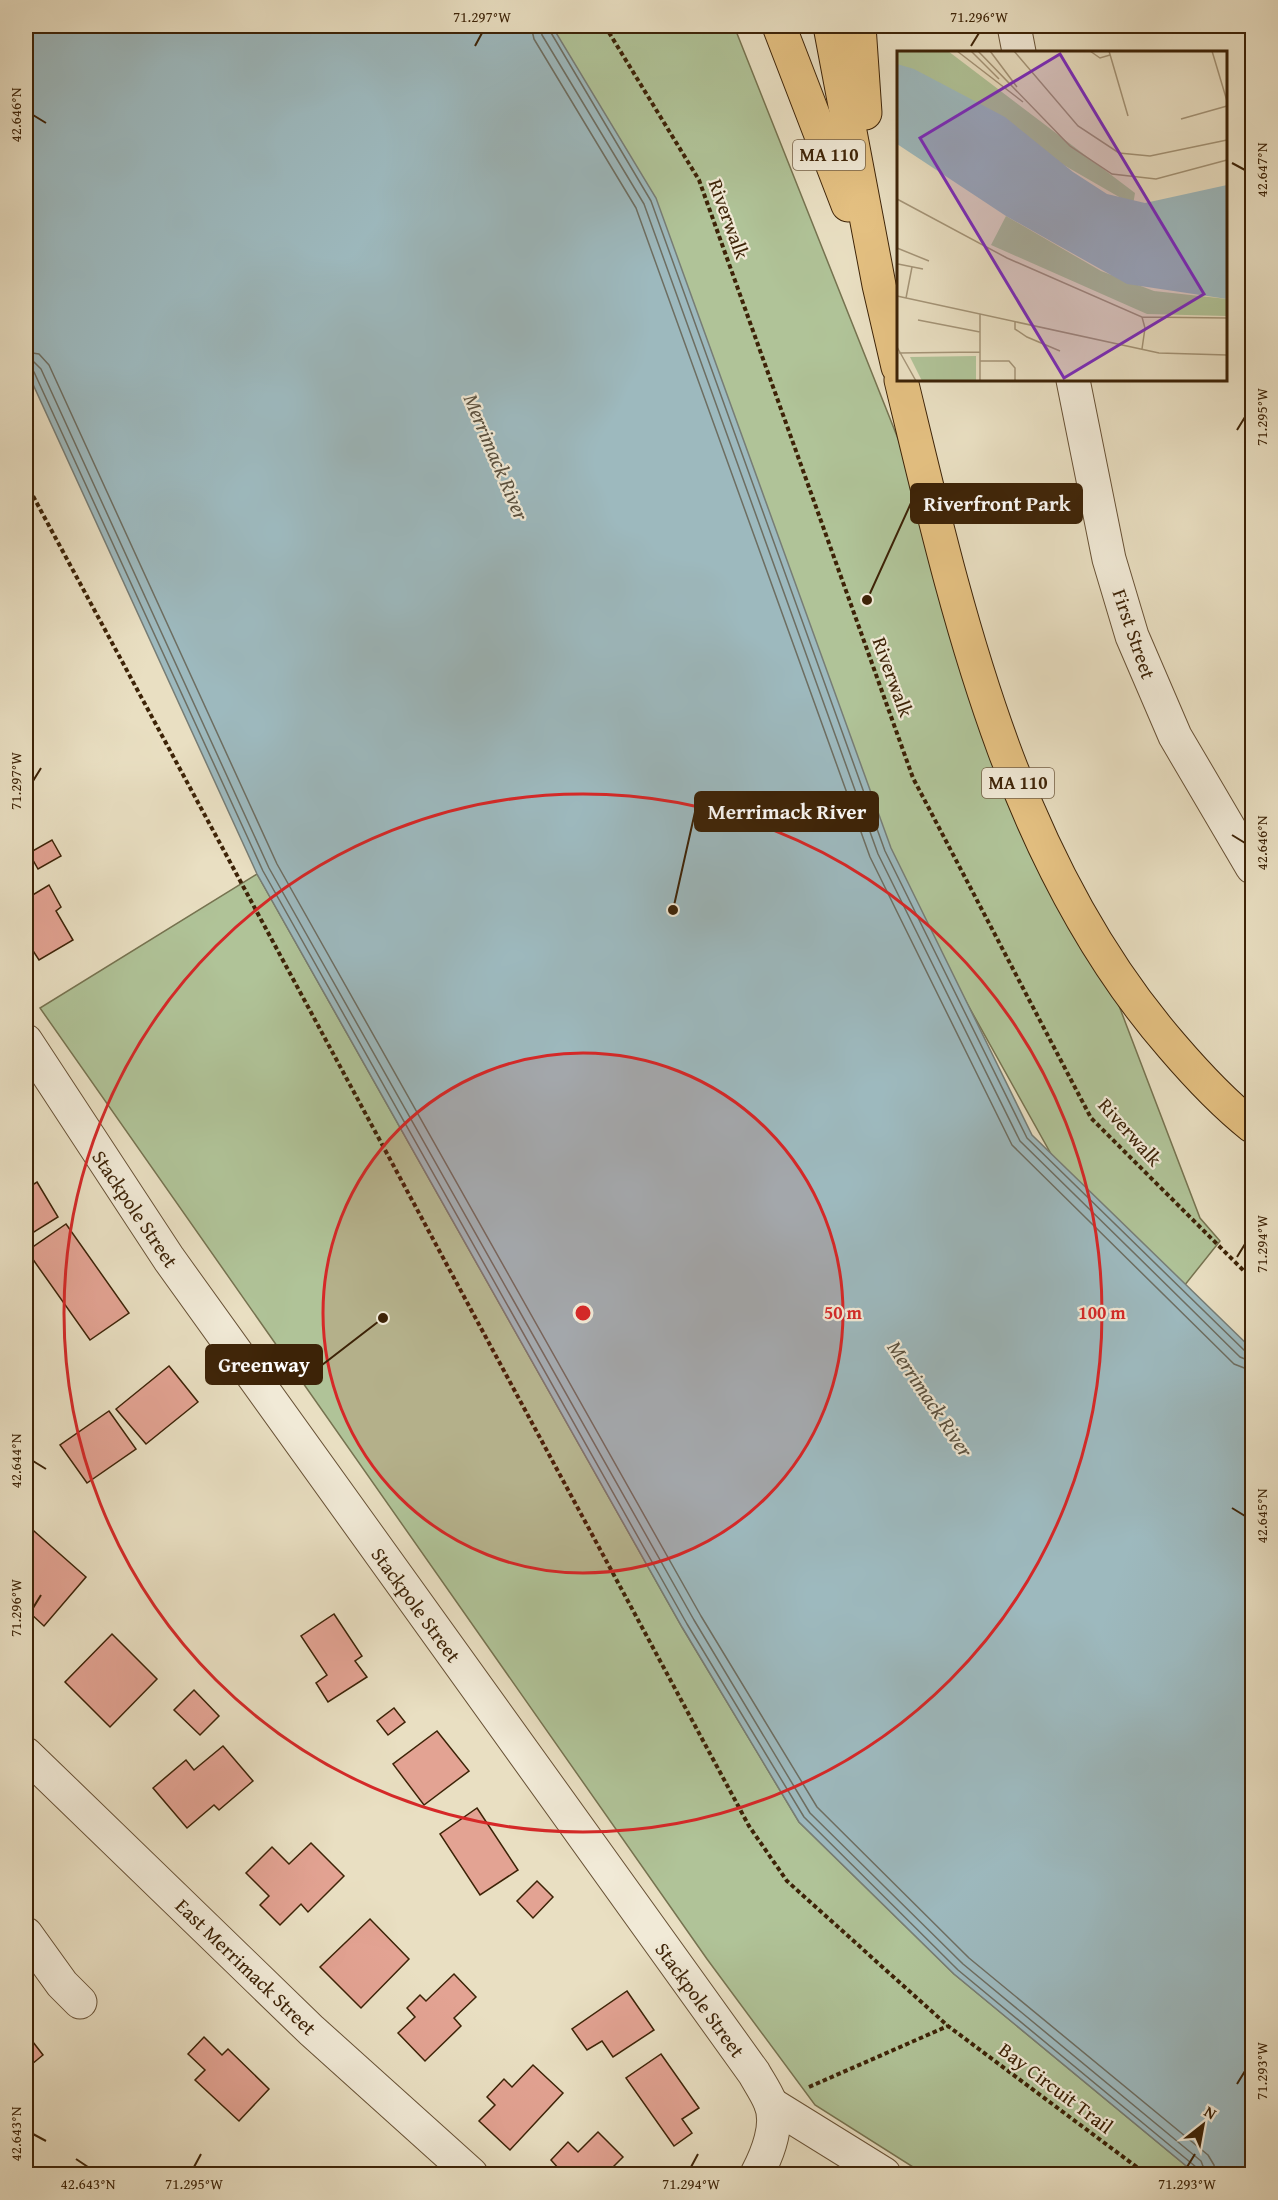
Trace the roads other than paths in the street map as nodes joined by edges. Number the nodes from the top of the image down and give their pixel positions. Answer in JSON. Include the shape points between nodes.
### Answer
{"nodes":[{"id":1,"x":779,"y":26,"type":"edge"},
{"id":2,"x":798,"y":26,"type":"edge"},
{"id":3,"x":830,"y":26,"type":"edge"},
{"id":4,"x":859,"y":26,"type":"edge"},
{"id":5,"x":1014,"y":26,"type":"edge"},
{"id":6,"x":1019,"y":51,"type":"edge"},
{"id":7,"x":879,"y":285,"type":"junction"},
{"id":8,"x":897,"y":363,"type":"edge"},
{"id":9,"x":901,"y":381,"type":"edge"},
{"id":10,"x":1073,"y":381,"type":"edge"},
{"id":11,"x":1252,"y":867,"type":"edge"},
{"id":12,"x":26,"y":1041,"type":"edge"},
{"id":13,"x":1252,"y":1126,"type":"edge"},
{"id":14,"x":26,"y":1754,"type":"edge"},
{"id":15,"x":26,"y":1934,"type":"edge"},
{"id":16,"x":80,"y":2002,"type":"dead end"},
{"id":17,"x":771,"y":2104,"type":"junction"},
{"id":18,"x":471,"y":2175,"type":"edge"},
{"id":19,"x":757,"y":2175,"type":"edge"},
{"id":20,"x":884,"y":2175,"type":"edge"}],
"edges":[{"from":1,"to":7,"type":"main road","number":"MA 110"},
{"from":2,"to":7,"type":"main road"},
{"from":3,"to":7,"type":"main road"},
{"from":4,"to":7,"type":"main road","number":"MA 110"},
{"from":5,"to":6,"type":"street"},
{"from":7,"to":8,"type":"main road","number":"MA 110"},
{"from":9,"to":13,"type":"main road","number":"MA 110","via":[[974,659],[1046,851],[1074,906],[1148,1019],[1192,1070]]},
{"from":10,"to":11,"type":"street","name":"First Street","via":[[1109,559],[1132,636],[1175,736]]},
{"from":12,"to":17,"type":"street","name":"Stackpole Street","via":[[169,1259],[754,2073]]},
{"from":14,"to":18,"type":"street","name":"East Merrimack Street","via":[[311,2030]]},
{"from":15,"to":16,"type":"street"},
{"from":17,"to":19,"type":"street","name":"Stackpole Street","via":[[773,2129]]},
{"from":17,"to":20,"type":"street"}]}
